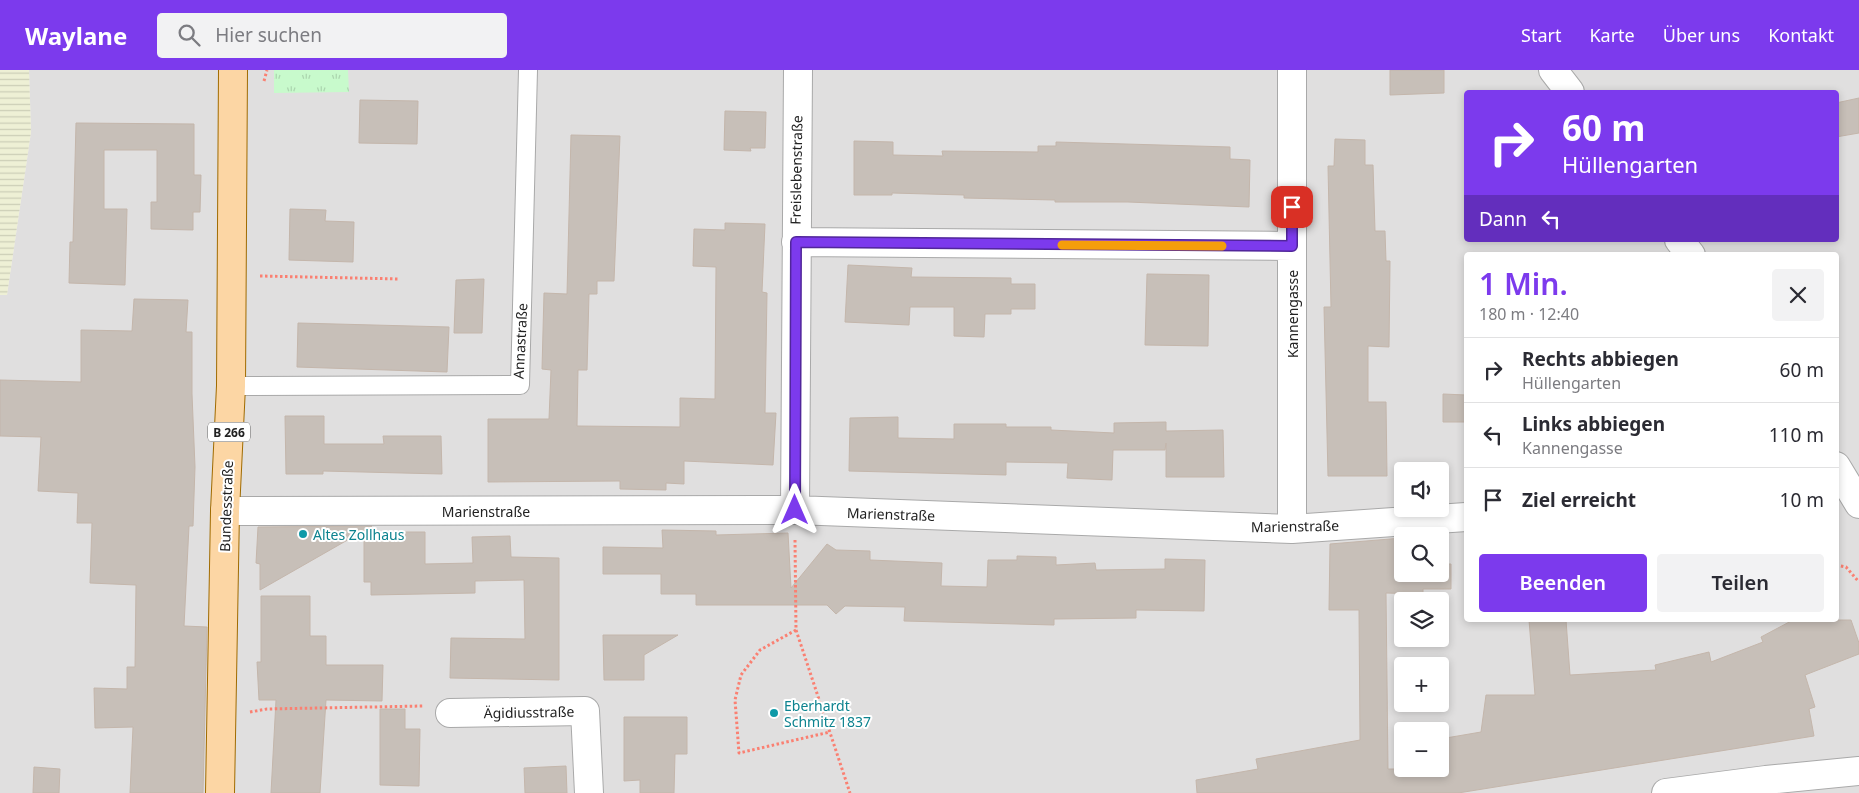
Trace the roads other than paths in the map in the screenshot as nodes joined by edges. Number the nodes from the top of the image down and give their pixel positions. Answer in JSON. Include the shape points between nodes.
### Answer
{"nodes":[{"id":1,"x":233,"y":70,"type":"edge"},
{"id":2,"x":528,"y":70,"type":"edge"},
{"id":3,"x":798,"y":70,"type":"edge"},
{"id":4,"x":1292,"y":70,"type":"edge"},
{"id":5,"x":1553,"y":70,"type":"edge"},
{"id":6,"x":1568,"y":90,"type":"edge"},
{"id":7,"x":796,"y":242,"type":"junction"},
{"id":8,"x":1292,"y":246,"type":"junction"},
{"id":9,"x":231,"y":386,"type":"junction"},
{"id":10,"x":1839,"y":473,"type":"edge"},
{"id":11,"x":1849,"y":496,"type":"edge"},
{"id":12,"x":795,"y":510,"type":"junction"},
{"id":13,"x":225,"y":511,"type":"junction"},
{"id":14,"x":1464,"y":517,"type":"edge"},
{"id":15,"x":1292,"y":529,"type":"junction"},
{"id":16,"x":450,"y":713,"type":"road end"},
{"id":17,"x":1859,"y":772,"type":"edge"},
{"id":18,"x":220,"y":793,"type":"edge"},
{"id":19,"x":589,"y":793,"type":"edge"},
{"id":20,"x":1666,"y":793,"type":"edge"}],
"edges":[{"from":1,"to":9,"type":"main road","name":"Bundesstraße","number":"B 266"},
{"from":2,"to":9,"type":"lane","name":"Annastraße","via":[[520,385]]},
{"from":3,"to":7,"type":"street","name":"Freislebenstraße"},
{"from":4,"to":8,"type":"street","name":"Kannengasse"},
{"from":5,"to":6,"type":"street"},
{"from":7,"to":8,"type":"street"},
{"from":7,"to":12,"type":"street","name":"Freislebenstraße"},
{"from":8,"to":15,"type":"street","name":"Kannengasse"},
{"from":9,"to":13,"type":"main road","name":"Bundesstraße","number":"B 266"},
{"from":10,"to":11,"type":"street"},
{"from":12,"to":13,"type":"street","name":"Marienstraße"},
{"from":12,"to":15,"type":"street","name":"Marienstraße"},
{"from":13,"to":18,"type":"main road","name":"Bundesstraße","number":"B 266"},
{"from":14,"to":15,"type":"street","name":"Marienstraße"},
{"from":16,"to":19,"type":"street","name":"Ägidiusstraße","via":[[585,712]]},
{"from":17,"to":20,"type":"street"}]}
